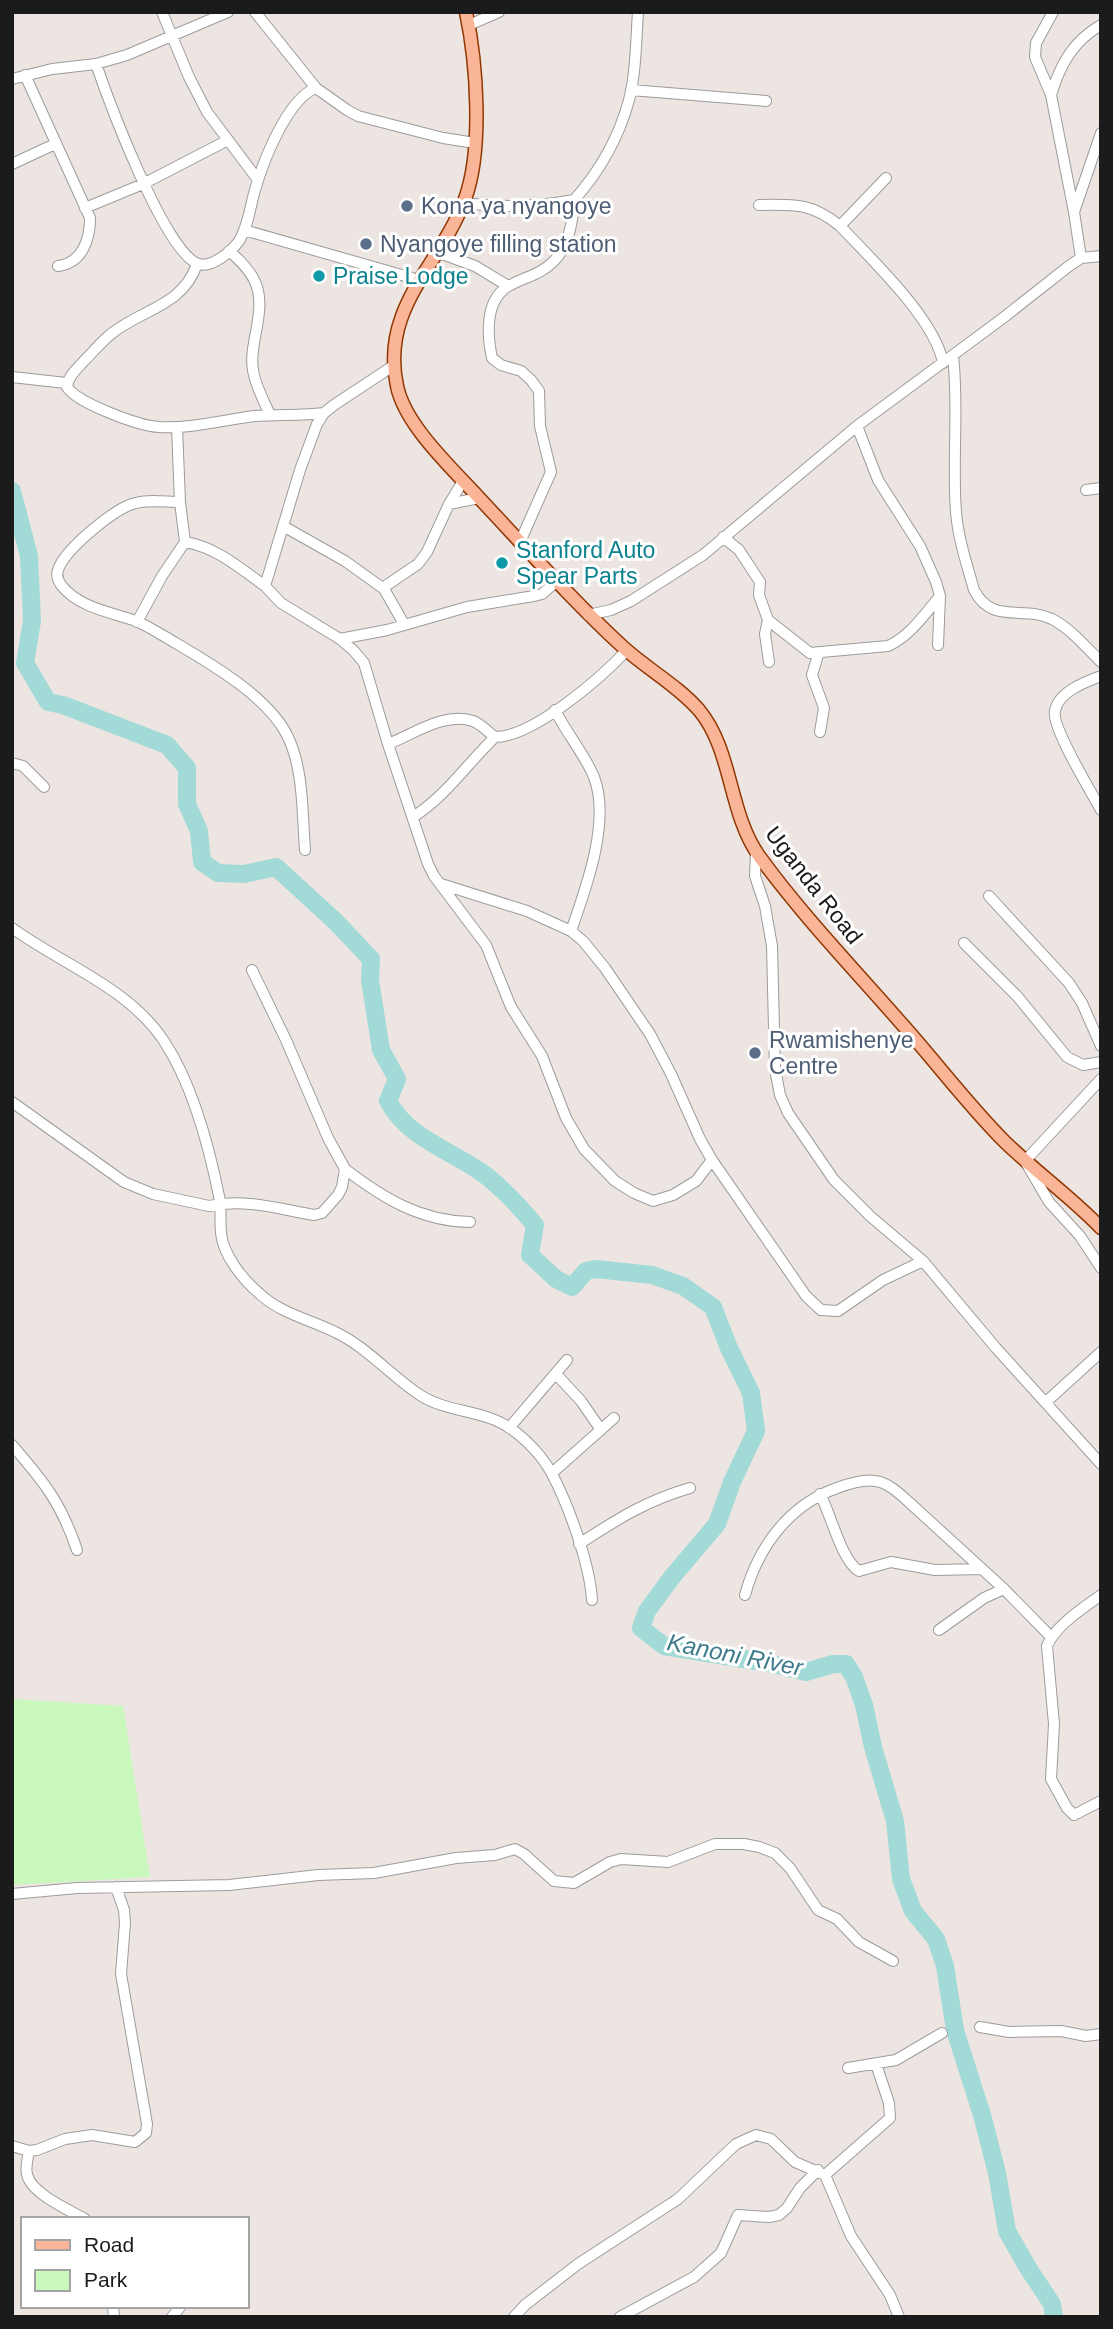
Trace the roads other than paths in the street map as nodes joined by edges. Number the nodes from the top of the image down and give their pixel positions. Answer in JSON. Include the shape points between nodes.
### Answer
{"nodes":[{"id":1,"x":162,"y":12,"type":"edge"},
{"id":2,"x":228,"y":12,"type":"edge"},
{"id":3,"x":255,"y":12,"type":"edge"},
{"id":4,"x":499,"y":12,"type":"edge"},
{"id":5,"x":638,"y":12,"type":"edge"},
{"id":6,"x":1053,"y":12,"type":"edge"},
{"id":7,"x":468,"y":19,"type":"edge"},
{"id":8,"x":1101,"y":24,"type":"edge"},
{"id":9,"x":174,"y":37,"type":"junction"},
{"id":10,"x":96,"y":64,"type":"junction"},
{"id":11,"x":25,"y":75,"type":"junction"},
{"id":12,"x":12,"y":79,"type":"edge"},
{"id":13,"x":316,"y":88,"type":"junction"},
{"id":14,"x":631,"y":90,"type":"junction"},
{"id":15,"x":1051,"y":95,"type":"junction"},
{"id":16,"x":766,"y":101,"type":"dead end"},
{"id":17,"x":1101,"y":133,"type":"edge"},
{"id":18,"x":229,"y":140,"type":"junction"},
{"id":19,"x":475,"y":143,"type":"junction"},
{"id":20,"x":55,"y":144,"type":"junction"},
{"id":21,"x":12,"y":164,"type":"edge"},
{"id":22,"x":886,"y":178,"type":"dead end"},
{"id":23,"x":258,"y":180,"type":"junction"},
{"id":24,"x":143,"y":184,"type":"junction"},
{"id":25,"x":574,"y":200,"type":"junction"},
{"id":26,"x":463,"y":203,"type":"junction"},
{"id":27,"x":759,"y":205,"type":"dead end"},
{"id":28,"x":85,"y":208,"type":"junction"},
{"id":29,"x":1074,"y":212,"type":"junction"},
{"id":30,"x":840,"y":226,"type":"junction"},
{"id":31,"x":244,"y":230,"type":"junction"},
{"id":32,"x":229,"y":251,"type":"junction"},
{"id":33,"x":437,"y":252,"type":"junction"},
{"id":34,"x":1101,"y":256,"type":"edge"},
{"id":35,"x":1081,"y":258,"type":"junction"},
{"id":36,"x":197,"y":264,"type":"junction"},
{"id":37,"x":58,"y":266,"type":"dead end"},
{"id":38,"x":419,"y":280,"type":"junction"},
{"id":39,"x":508,"y":286,"type":"junction"},
{"id":40,"x":953,"y":356,"type":"junction"},
{"id":41,"x":943,"y":363,"type":"junction"},
{"id":42,"x":393,"y":366,"type":"junction"},
{"id":43,"x":12,"y":377,"type":"edge"},
{"id":44,"x":66,"y":383,"type":"junction"},
{"id":45,"x":324,"y":414,"type":"junction"},
{"id":46,"x":270,"y":415,"type":"junction"},
{"id":47,"x":857,"y":426,"type":"junction"},
{"id":48,"x":177,"y":427,"type":"junction"},
{"id":49,"x":463,"y":481,"type":"junction"},
{"id":50,"x":1101,"y":488,"type":"edge"},
{"id":51,"x":1086,"y":490,"type":"dead end"},
{"id":52,"x":479,"y":498,"type":"junction"},
{"id":53,"x":180,"y":502,"type":"junction"},
{"id":54,"x":449,"y":504,"type":"junction"},
{"id":55,"x":283,"y":526,"type":"junction"},
{"id":56,"x":723,"y":537,"type":"junction"},
{"id":57,"x":185,"y":542,"type":"junction"},
{"id":58,"x":520,"y":542,"type":"junction"},
{"id":59,"x":557,"y":582,"type":"junction"},
{"id":60,"x":265,"y":586,"type":"junction"},
{"id":61,"x":384,"y":589,"type":"junction"},
{"id":62,"x":940,"y":596,"type":"junction"},
{"id":63,"x":588,"y":615,"type":"junction"},
{"id":64,"x":768,"y":620,"type":"junction"},
{"id":65,"x":137,"y":622,"type":"junction"},
{"id":66,"x":404,"y":624,"type":"junction"},
{"id":67,"x":340,"y":639,"type":"junction"},
{"id":68,"x":939,"y":645,"type":"dead end"},
{"id":69,"x":627,"y":650,"type":"junction"},
{"id":70,"x":820,"y":653,"type":"junction"},
{"id":71,"x":769,"y":662,"type":"dead end"},
{"id":72,"x":1101,"y":663,"type":"edge"},
{"id":73,"x":1101,"y":676,"type":"edge"},
{"id":74,"x":555,"y":710,"type":"junction"},
{"id":75,"x":820,"y":732,"type":"dead end"},
{"id":76,"x":495,"y":737,"type":"junction"},
{"id":77,"x":388,"y":744,"type":"junction"},
{"id":78,"x":12,"y":763,"type":"edge"},
{"id":79,"x":44,"y":787,"type":"dead end"},
{"id":80,"x":1101,"y":810,"type":"edge"},
{"id":81,"x":413,"y":817,"type":"junction"},
{"id":82,"x":305,"y":850,"type":"dead end"},
{"id":83,"x":756,"y":852,"type":"junction"},
{"id":84,"x":440,"y":884,"type":"junction"},
{"id":85,"x":989,"y":896,"type":"dead end"},
{"id":86,"x":12,"y":928,"type":"edge"},
{"id":87,"x":571,"y":931,"type":"junction"},
{"id":88,"x":964,"y":943,"type":"dead end"},
{"id":89,"x":252,"y":970,"type":"dead end"},
{"id":90,"x":1101,"y":1046,"type":"edge"},
{"id":91,"x":1101,"y":1062,"type":"edge"},
{"id":92,"x":1101,"y":1079,"type":"edge"},
{"id":93,"x":12,"y":1102,"type":"edge"},
{"id":94,"x":712,"y":1160,"type":"junction"},
{"id":95,"x":1025,"y":1161,"type":"junction"},
{"id":96,"x":345,"y":1169,"type":"junction"},
{"id":97,"x":220,"y":1203,"type":"junction"},
{"id":98,"x":1084,"y":1210,"type":"junction"},
{"id":99,"x":1101,"y":1219,"type":"edge"},
{"id":100,"x":470,"y":1222,"type":"dead end"},
{"id":101,"x":1101,"y":1228,"type":"edge"},
{"id":102,"x":923,"y":1261,"type":"junction"},
{"id":103,"x":1101,"y":1268,"type":"edge"},
{"id":104,"x":1101,"y":1352,"type":"edge"},
{"id":105,"x":568,"y":1360,"type":"dead end"},
{"id":106,"x":556,"y":1374,"type":"junction"},
{"id":107,"x":1046,"y":1402,"type":"junction"},
{"id":108,"x":614,"y":1418,"type":"dead end"},
{"id":109,"x":509,"y":1428,"type":"junction"},
{"id":110,"x":601,"y":1430,"type":"junction"},
{"id":111,"x":12,"y":1446,"type":"edge"},
{"id":112,"x":1101,"y":1464,"type":"edge"},
{"id":113,"x":552,"y":1473,"type":"junction"},
{"id":114,"x":690,"y":1489,"type":"dead end"},
{"id":115,"x":820,"y":1494,"type":"junction"},
{"id":116,"x":579,"y":1544,"type":"junction"},
{"id":117,"x":77,"y":1550,"type":"dead end"},
{"id":118,"x":982,"y":1569,"type":"junction"},
{"id":119,"x":1004,"y":1589,"type":"junction"},
{"id":120,"x":745,"y":1595,"type":"dead end"},
{"id":121,"x":1101,"y":1595,"type":"edge"},
{"id":122,"x":592,"y":1600,"type":"dead end"},
{"id":123,"x":939,"y":1630,"type":"dead end"},
{"id":124,"x":1051,"y":1637,"type":"junction"},
{"id":125,"x":1101,"y":1801,"type":"edge"},
{"id":126,"x":116,"y":1887,"type":"junction"},
{"id":127,"x":12,"y":1894,"type":"edge"},
{"id":128,"x":893,"y":1961,"type":"dead end"},
{"id":129,"x":980,"y":2027,"type":"dead end"},
{"id":130,"x":942,"y":2033,"type":"dead end"},
{"id":131,"x":1101,"y":2035,"type":"edge"},
{"id":132,"x":876,"y":2064,"type":"junction"},
{"id":133,"x":848,"y":2068,"type":"dead end"},
{"id":134,"x":12,"y":2146,"type":"edge"},
{"id":135,"x":29,"y":2151,"type":"junction"},
{"id":136,"x":821,"y":2173,"type":"junction"},
{"id":137,"x":82,"y":2217,"type":"edge"},
{"id":138,"x":514,"y":2317,"type":"edge"},
{"id":139,"x":620,"y":2317,"type":"edge"},
{"id":140,"x":899,"y":2317,"type":"edge"}],
"edges":[{"from":1,"to":9,"type":"street"},
{"from":2,"to":9,"type":"street"},
{"from":3,"to":13,"type":"street"},
{"from":4,"to":7,"type":"street"},
{"from":5,"to":14,"type":"street"},
{"from":6,"to":15,"type":"street","via":[[1035,49],[1037,67]]},
{"from":7,"to":19,"type":"main road","name":"Uganda Road","via":[[475,78]]},
{"from":8,"to":15,"type":"street","via":[[1068,54]]},
{"from":9,"to":10,"type":"street"},
{"from":9,"to":18,"type":"street","via":[[201,100]]},
{"from":10,"to":11,"type":"street"},
{"from":10,"to":24,"type":"street"},
{"from":11,"to":12,"type":"street"},
{"from":11,"to":20,"type":"street"},
{"from":13,"to":19,"type":"street","via":[[358,116]]},
{"from":13,"to":23,"type":"street","via":[[303,95],[288,117]]},
{"from":14,"to":16,"type":"street"},
{"from":14,"to":25,"type":"street","via":[[608,154]]},
{"from":15,"to":29,"type":"street"},
{"from":17,"to":29,"type":"street"},
{"from":18,"to":23,"type":"street"},
{"from":18,"to":24,"type":"street"},
{"from":19,"to":26,"type":"main road","name":"Uganda Road","via":[[472,177]]},
{"from":20,"to":21,"type":"street"},
{"from":20,"to":28,"type":"street"},
{"from":22,"to":30,"type":"street"},
{"from":23,"to":31,"type":"street"},
{"from":24,"to":28,"type":"street"},
{"from":24,"to":36,"type":"street","via":[[179,246]]},
{"from":25,"to":26,"type":"street","via":[[501,207]]},
{"from":25,"to":39,"type":"street","via":[[560,254],[535,276]]},
{"from":26,"to":33,"type":"main road","name":"Uganda Road"},
{"from":27,"to":30,"type":"street","via":[[810,207]]},
{"from":28,"to":37,"type":"street","via":[[90,228],[81,252],[72,264]]},
{"from":29,"to":35,"type":"street"},
{"from":30,"to":41,"type":"street","via":[[927,326]]},
{"from":31,"to":32,"type":"street"},
{"from":31,"to":38,"type":"street"},
{"from":32,"to":36,"type":"street","via":[[215,261]]},
{"from":32,"to":46,"type":"street","via":[[256,283],[260,305],[253,371]]},
{"from":33,"to":38,"type":"main road","name":"Uganda Road"},
{"from":33,"to":39,"type":"street","via":[[475,266]]},
{"from":34,"to":35,"type":"street"},
{"from":35,"to":40,"type":"street"},
{"from":36,"to":44,"type":"street","via":[[183,291],[112,333]]},
{"from":38,"to":42,"type":"main road","name":"Uganda Road","via":[[394,339]]},
{"from":39,"to":58,"type":"street","via":[[497,296],[491,313],[492,358],[521,371],[539,391],[540,426],[551,472]]},
{"from":40,"to":41,"type":"street"},
{"from":40,"to":72,"type":"street","via":[[956,508],[974,590],[980,602],[994,610],[1052,619]]},
{"from":41,"to":47,"type":"street"},
{"from":42,"to":45,"type":"street"},
{"from":42,"to":49,"type":"main road","name":"Uganda Road","via":[[408,414]]},
{"from":43,"to":44,"type":"street"},
{"from":44,"to":48,"type":"street","via":[[80,399],[130,419],[156,427]]},
{"from":45,"to":46,"type":"street"},
{"from":45,"to":55,"type":"street","via":[[309,444]]},
{"from":46,"to":48,"type":"street"},
{"from":47,"to":56,"type":"street"},
{"from":47,"to":62,"type":"street","via":[[878,480],[920,546]]},
{"from":48,"to":53,"type":"street"},
{"from":49,"to":52,"type":"main road","name":"Uganda Road"},
{"from":49,"to":54,"type":"street"},
{"from":50,"to":51,"type":"street"},
{"from":52,"to":54,"type":"street"},
{"from":52,"to":58,"type":"main road","name":"Uganda Road"},
{"from":53,"to":57,"type":"street"},
{"from":53,"to":65,"type":"street","via":[[135,503],[121,509],[94,528],[58,568],[58,581],[74,597]]},
{"from":54,"to":61,"type":"street","via":[[428,552]]},
{"from":55,"to":60,"type":"street"},
{"from":55,"to":61,"type":"street"},
{"from":56,"to":63,"type":"street","via":[[640,596]]},
{"from":56,"to":64,"type":"street","via":[[739,550],[760,582],[759,595]]},
{"from":57,"to":60,"type":"street","via":[[220,554]]},
{"from":57,"to":65,"type":"street"},
{"from":58,"to":59,"type":"main road","name":"Uganda Road"},
{"from":59,"to":63,"type":"main road","name":"Uganda Road"},
{"from":59,"to":66,"type":"street","via":[[542,594]]},
{"from":60,"to":67,"type":"street","via":[[281,603]]},
{"from":61,"to":66,"type":"street"},
{"from":62,"to":68,"type":"street"},
{"from":62,"to":70,"type":"street","via":[[899,641]]},
{"from":63,"to":69,"type":"main road","name":"Uganda Road"},
{"from":64,"to":70,"type":"street","via":[[810,653]]},
{"from":64,"to":71,"type":"street"},
{"from":65,"to":82,"type":"street","via":[[208,662],[273,715],[287,734],[299,781]]},
{"from":66,"to":67,"type":"street"},
{"from":67,"to":77,"type":"street","via":[[364,663]]},
{"from":69,"to":74,"type":"street"},
{"from":69,"to":83,"type":"main road","name":"Uganda Road","via":[[705,718]]},
{"from":70,"to":75,"type":"street","via":[[813,675],[824,708]]},
{"from":73,"to":80,"type":"street","via":[[1080,684],[1062,699],[1055,721]]},
{"from":74,"to":76,"type":"street","via":[[513,735]]},
{"from":74,"to":87,"type":"street","via":[[587,761],[599,798],[594,853]]},
{"from":76,"to":77,"type":"street","via":[[476,722],[453,719]]},
{"from":76,"to":81,"type":"street","via":[[436,802]]},
{"from":77,"to":81,"type":"street"},
{"from":78,"to":79,"type":"street","via":[[23,766]]},
{"from":81,"to":84,"type":"street"},
{"from":83,"to":95,"type":"main road","name":"Uganda Road","via":[[990,1127]]},
{"from":83,"to":102,"type":"street","via":[[755,876],[772,946],[773,1046],[780,1095],[834,1180]]},
{"from":84,"to":87,"type":"street","via":[[527,911]]},
{"from":84,"to":94,"type":"street","via":[[486,945],[511,1007],[542,1056],[566,1118],[599,1165],[624,1187],[653,1201],[695,1181]]},
{"from":85,"to":90,"type":"street","via":[[1069,983]]},
{"from":86,"to":97,"type":"street","via":[[112,991],[152,1025],[166,1044],[195,1107]]},
{"from":87,"to":94,"type":"street","via":[[605,968],[650,1034]]},
{"from":88,"to":91,"type":"street","via":[[1017,996],[1067,1058],[1083,1065]]},
{"from":89,"to":96,"type":"street"},
{"from":92,"to":95,"type":"street"},
{"from":93,"to":97,"type":"street","via":[[138,1189],[209,1206]]},
{"from":94,"to":102,"type":"street","via":[[806,1296],[821,1310],[838,1311],[883,1280]]},
{"from":95,"to":98,"type":"main road","name":"Uganda Road"},
{"from":95,"to":103,"type":"street","via":[[1049,1202]]},
{"from":96,"to":97,"type":"street","via":[[338,1195],[322,1213]]},
{"from":96,"to":100,"type":"street","via":[[409,1210]]},
{"from":97,"to":109,"type":"street","via":[[223,1245],[260,1294],[278,1307],[338,1333],[422,1397]]},
{"from":98,"to":99,"type":"main road","name":"Uganda Road"},
{"from":98,"to":101,"type":"main road","name":"Uganda Road"},
{"from":102,"to":107,"type":"street"},
{"from":104,"to":107,"type":"street"},
{"from":105,"to":106,"type":"street"},
{"from":106,"to":109,"type":"street"},
{"from":106,"to":110,"type":"street"},
{"from":107,"to":112,"type":"street"},
{"from":108,"to":110,"type":"street"},
{"from":109,"to":113,"type":"street"},
{"from":110,"to":113,"type":"street"},
{"from":111,"to":117,"type":"street","via":[[56,1498]]},
{"from":113,"to":116,"type":"street"},
{"from":114,"to":116,"type":"street","via":[[633,1509]]},
{"from":115,"to":118,"type":"street","via":[[860,1482],[885,1485]]},
{"from":115,"to":118,"type":"street","via":[[855,1570],[891,1562],[935,1570]]},
{"from":115,"to":120,"type":"street","via":[[771,1537]]},
{"from":116,"to":122,"type":"street"},
{"from":118,"to":119,"type":"street"},
{"from":119,"to":123,"type":"street"},
{"from":119,"to":124,"type":"street"},
{"from":121,"to":124,"type":"street"},
{"from":124,"to":125,"type":"street","via":[[1047,1662],[1054,1724],[1051,1779],[1072,1814]]},
{"from":126,"to":127,"type":"street"},
{"from":126,"to":128,"type":"street","via":[[229,1885],[374,1873],[514,1849],[554,1881],[574,1883],[621,1859],[668,1862],[715,1844],[744,1844],[775,1853],[818,1910]]},
{"from":126,"to":135,"type":"street","via":[[125,1923],[121,1974],[146,2133],[135,2142],[81,2136]]},
{"from":129,"to":131,"type":"street"},
{"from":130,"to":132,"type":"street","via":[[896,2060]]},
{"from":132,"to":133,"type":"street"},
{"from":132,"to":136,"type":"street","via":[[890,2118]]},
{"from":134,"to":135,"type":"street"},
{"from":135,"to":137,"type":"street","via":[[26,2171],[31,2184]]},
{"from":136,"to":138,"type":"street","via":[[795,2162],[765,2136],[748,2137],[678,2199],[578,2264]]},
{"from":136,"to":139,"type":"street","via":[[800,2188],[779,2215],[738,2215],[721,2253],[704,2269]]},
{"from":136,"to":140,"type":"street","via":[[851,2236]]}]}
